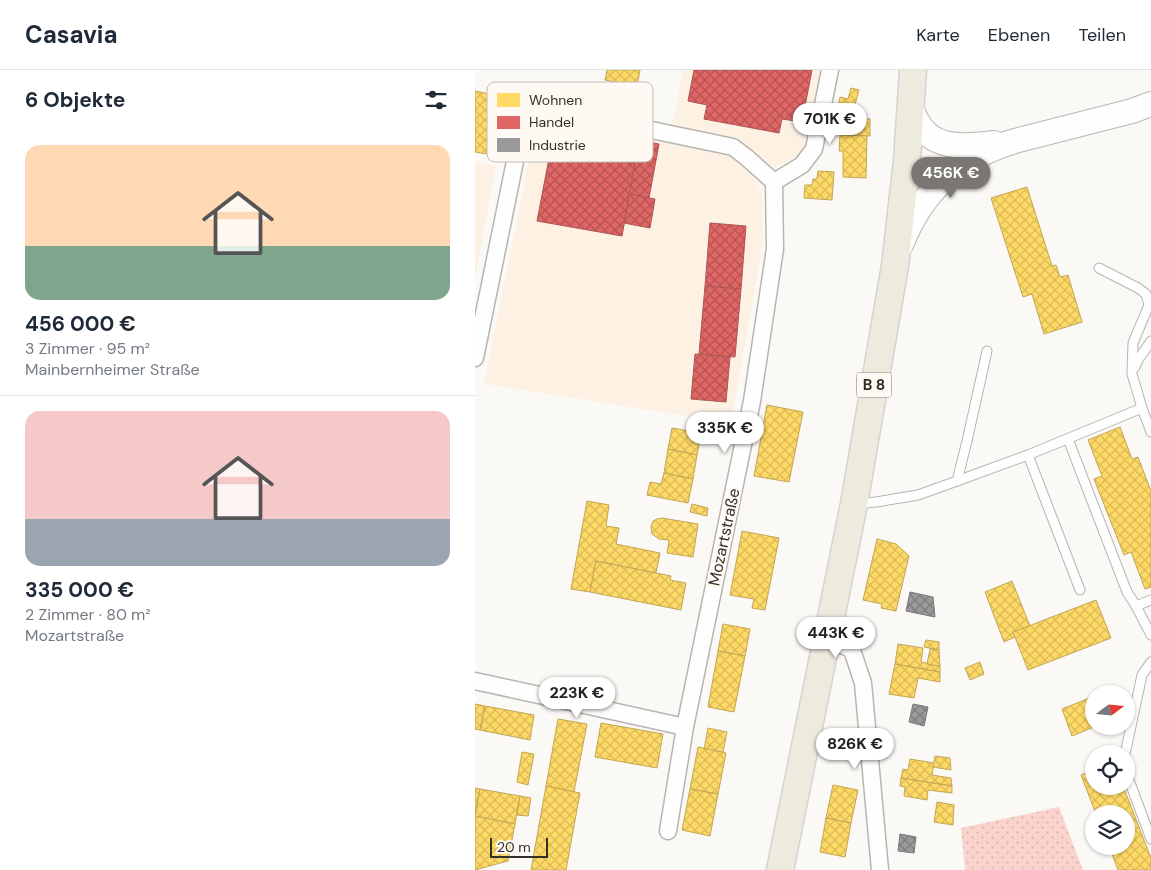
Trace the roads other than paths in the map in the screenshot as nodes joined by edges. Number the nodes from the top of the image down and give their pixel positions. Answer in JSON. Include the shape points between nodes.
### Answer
{"nodes":[{"id":1,"x":829,"y":70,"type":"edge"},
{"id":2,"x":913,"y":70,"type":"edge"},
{"id":3,"x":1151,"y":104,"type":"edge"},
{"id":4,"x":911,"y":106,"type":"junction"},
{"id":5,"x":653,"y":130,"type":"edge"},
{"id":6,"x":1015,"y":141,"type":"junction"},
{"id":7,"x":515,"y":162,"type":"edge"},
{"id":8,"x":774,"y":182,"type":"junction"},
{"id":9,"x":895,"y":266,"type":"junction"},
{"id":10,"x":1099,"y":268,"type":"dead end"},
{"id":11,"x":1151,"y":341,"type":"edge"},
{"id":12,"x":987,"y":351,"type":"dead end"},
{"id":13,"x":475,"y":358,"type":"edge"},
{"id":14,"x":1132,"y":374,"type":"junction"},
{"id":15,"x":1142,"y":408,"type":"junction"},
{"id":16,"x":1151,"y":432,"type":"edge"},
{"id":17,"x":1068,"y":438,"type":"junction"},
{"id":18,"x":1028,"y":454,"type":"junction"},
{"id":19,"x":957,"y":481,"type":"junction"},
{"id":20,"x":854,"y":504,"type":"junction"},
{"id":21,"x":1080,"y":590,"type":"dead end"},
{"id":22,"x":1151,"y":600,"type":"edge"},
{"id":23,"x":1136,"y":606,"type":"junction"},
{"id":24,"x":1151,"y":635,"type":"edge"},
{"id":25,"x":825,"y":641,"type":"junction"},
{"id":26,"x":1151,"y":662,"type":"edge"},
{"id":27,"x":475,"y":681,"type":"edge"},
{"id":28,"x":685,"y":726,"type":"junction"},
{"id":29,"x":1127,"y":745,"type":"edge"},
{"id":30,"x":1134,"y":795,"type":"edge"},
{"id":31,"x":667,"y":831,"type":"dead end"},
{"id":32,"x":1151,"y":840,"type":"edge"},
{"id":33,"x":780,"y":870,"type":"edge"},
{"id":34,"x":880,"y":870,"type":"edge"}],
"edges":[{"from":1,"to":8,"type":"street","via":[[813,149],[802,165]]},
{"from":2,"to":4,"type":"main road","number":"B 8"},
{"from":3,"to":6,"type":"main road","via":[[1132,112]]},
{"from":4,"to":6,"type":"main road","via":[[920,127],[938,141],[956,146]]},
{"from":4,"to":9,"type":"main road","number":"B 8"},
{"from":5,"to":8,"type":"street","via":[[733,147]]},
{"from":6,"to":9,"type":"main road","via":[[982,153],[938,184],[915,214],[899,248]]},
{"from":7,"to":13,"type":"street"},
{"from":8,"to":28,"type":"street","name":"Mozartstraße","via":[[775,249],[752,401]]},
{"from":9,"to":20,"type":"main road","number":"B 8"},
{"from":10,"to":14,"type":"lane","via":[[1146,294],[1149,305],[1133,344]]},
{"from":11,"to":14,"type":"lane"},
{"from":12,"to":19,"type":"lane"},
{"from":14,"to":15,"type":"lane"},
{"from":15,"to":16,"type":"lane"},
{"from":15,"to":17,"type":"lane"},
{"from":17,"to":18,"type":"lane"},
{"from":17,"to":23,"type":"lane","via":[[1127,592]]},
{"from":18,"to":19,"type":"lane"},
{"from":18,"to":21,"type":"lane"},
{"from":19,"to":20,"type":"lane","via":[[918,495]]},
{"from":20,"to":25,"type":"main road","number":"B 8"},
{"from":22,"to":23,"type":"lane"},
{"from":23,"to":24,"type":"lane"},
{"from":25,"to":33,"type":"main road","number":"B 8"},
{"from":25,"to":34,"type":"street","via":[[852,650],[863,683]]},
{"from":26,"to":29,"type":"lane","via":[[1142,674]]},
{"from":27,"to":28,"type":"street"},
{"from":28,"to":31,"type":"street","name":"Mozartstraße"},
{"from":30,"to":32,"type":"lane"}]}
